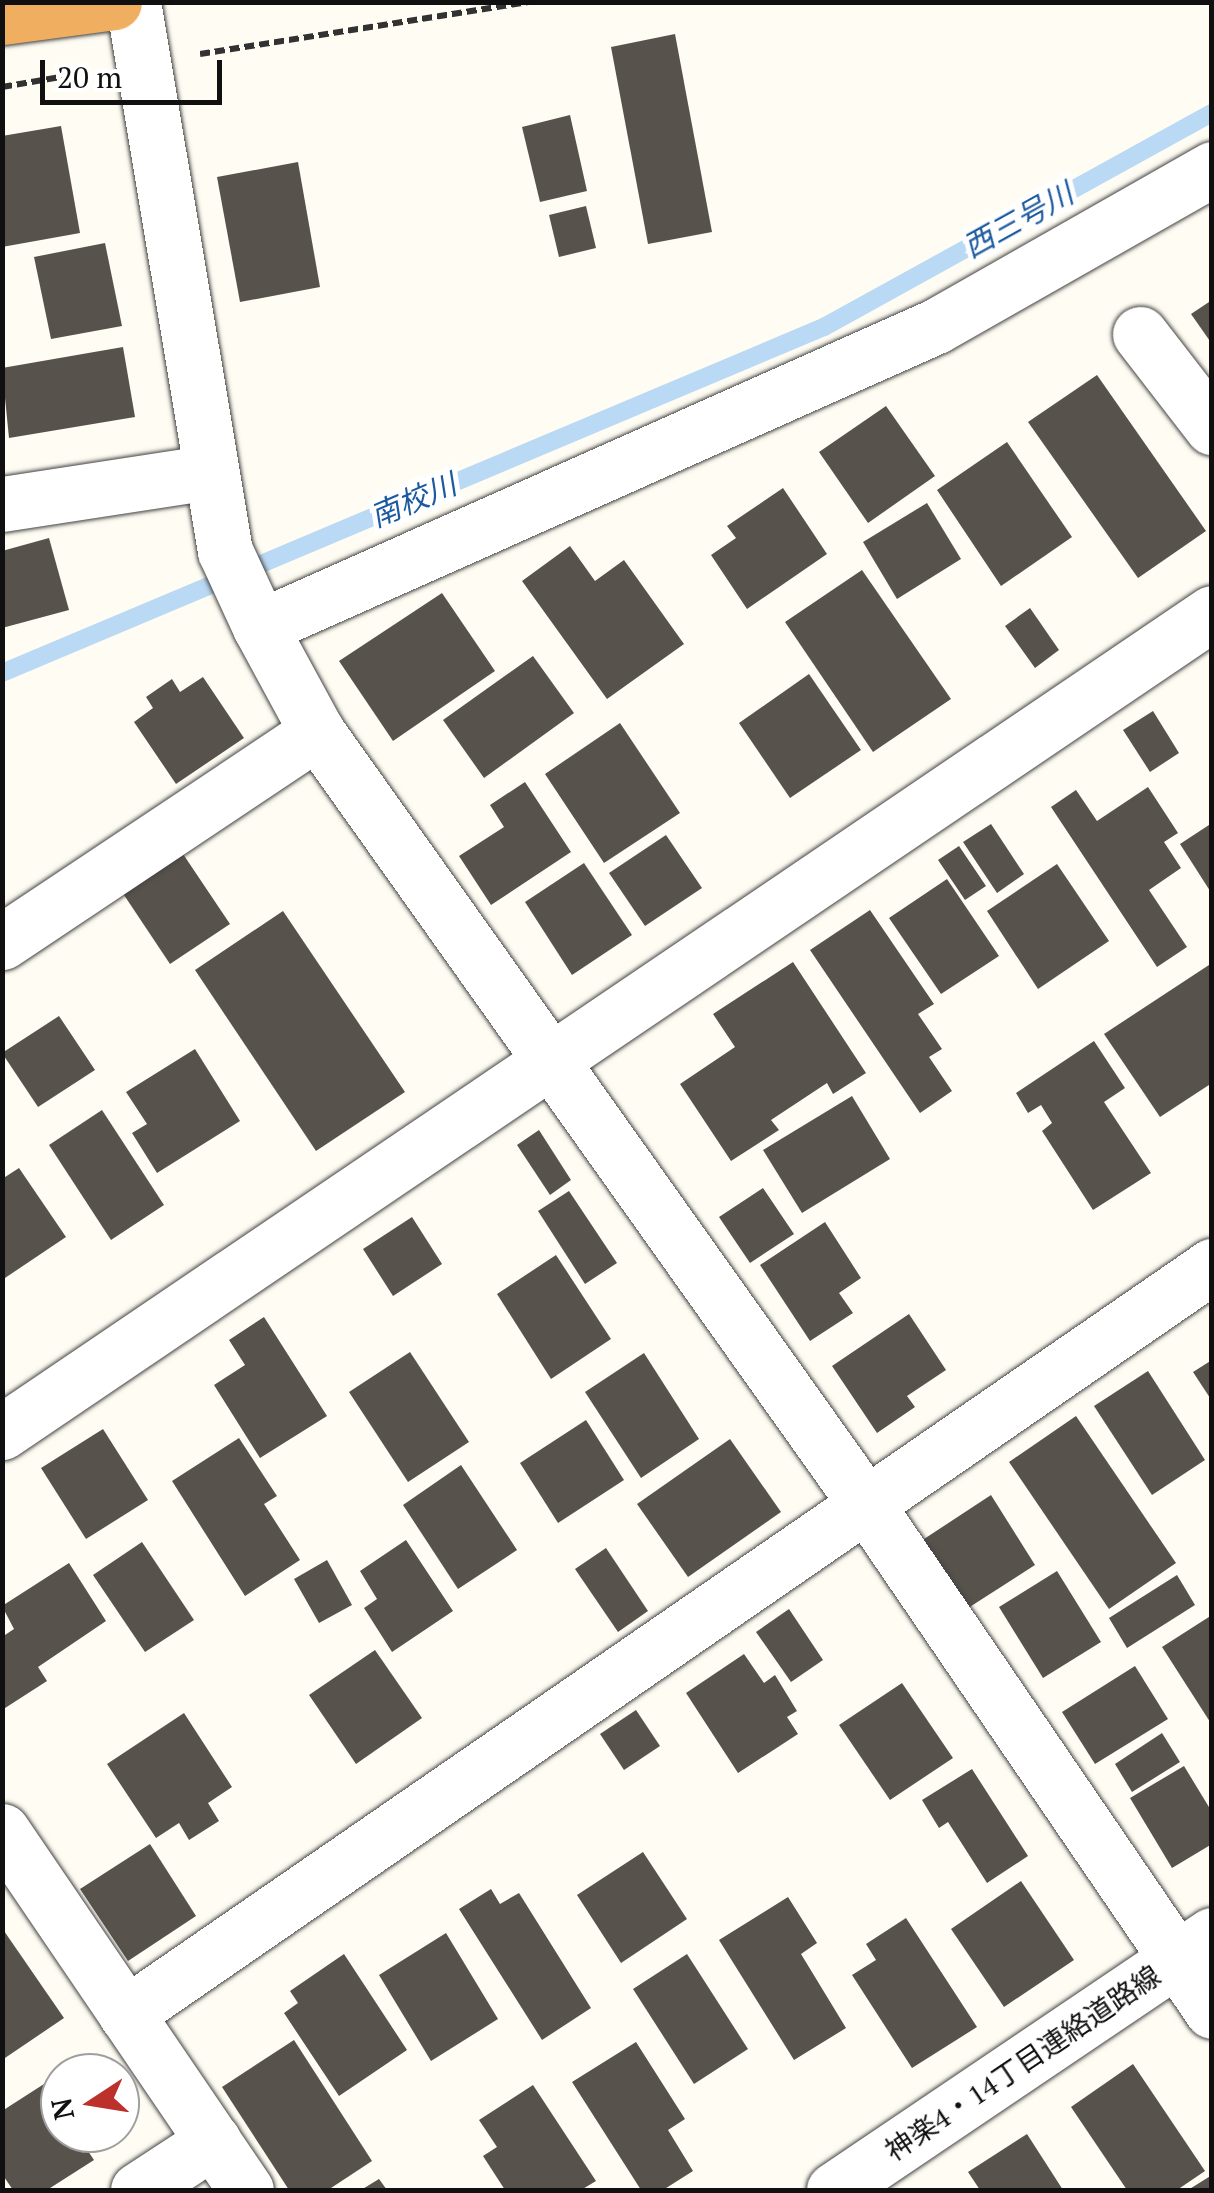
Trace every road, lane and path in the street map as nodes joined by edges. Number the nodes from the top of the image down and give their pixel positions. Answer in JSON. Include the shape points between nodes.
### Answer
{"nodes":[{"id":1,"x":114,"y":2,"type":"edge"},
{"id":2,"x":133,"y":2,"type":"edge"},
{"id":3,"x":530,"y":2,"type":"edge"},
{"id":4,"x":2,"y":18,"type":"edge"},
{"id":5,"x":143,"y":63,"type":"junction"},
{"id":6,"x":2,"y":87,"type":"edge"},
{"id":7,"x":1212,"y":169,"type":"edge"},
{"id":8,"x":1140,"y":334,"type":"dead end"},
{"id":9,"x":1212,"y":428,"type":"edge"},
{"id":10,"x":212,"y":472,"type":"junction"},
{"id":11,"x":2,"y":504,"type":"edge"},
{"id":12,"x":1212,"y":613,"type":"edge"},
{"id":13,"x":256,"y":617,"type":"junction"},
{"id":14,"x":317,"y":732,"type":"junction"},
{"id":15,"x":2,"y":942,"type":"edge"},
{"id":16,"x":553,"y":1057,"type":"junction"},
{"id":17,"x":1212,"y":1266,"type":"edge"},
{"id":18,"x":2,"y":1432,"type":"edge"},
{"id":19,"x":868,"y":1507,"type":"junction"},
{"id":20,"x":3,"y":1832,"type":"edge"},
{"id":21,"x":1193,"y":1947,"type":"edge"},
{"id":22,"x":1212,"y":2011,"type":"edge"},
{"id":23,"x":126,"y":2014,"type":"junction"},
{"id":24,"x":213,"y":2141,"type":"junction"},
{"id":25,"x":138,"y":2190,"type":"edge"},
{"id":26,"x":246,"y":2190,"type":"edge"},
{"id":27,"x":834,"y":2190,"type":"edge"}],
"edges":[{"from":1,"to":4,"type":"highway"},
{"from":2,"to":5,"type":"street"},
{"from":3,"to":5,"type":"path"},
{"from":5,"to":6,"type":"path"},
{"from":5,"to":10,"type":"street"},
{"from":7,"to":13,"type":"street","via":[[936,326]]},
{"from":8,"to":9,"type":"street"},
{"from":10,"to":11,"type":"street"},
{"from":10,"to":13,"type":"street","via":[[225,551]]},
{"from":12,"to":16,"type":"street"},
{"from":13,"to":14,"type":"street"},
{"from":14,"to":15,"type":"street"},
{"from":14,"to":16,"type":"street"},
{"from":16,"to":18,"type":"street"},
{"from":16,"to":19,"type":"street"},
{"from":17,"to":19,"type":"street"},
{"from":19,"to":21,"type":"street"},
{"from":19,"to":23,"type":"street"},
{"from":20,"to":23,"type":"street"},
{"from":21,"to":22,"type":"street"},
{"from":21,"to":27,"type":"street","name":"神楽4・14丁目連絡道路線"},
{"from":23,"to":24,"type":"street"},
{"from":24,"to":25,"type":"street"},
{"from":24,"to":26,"type":"street"}]}
